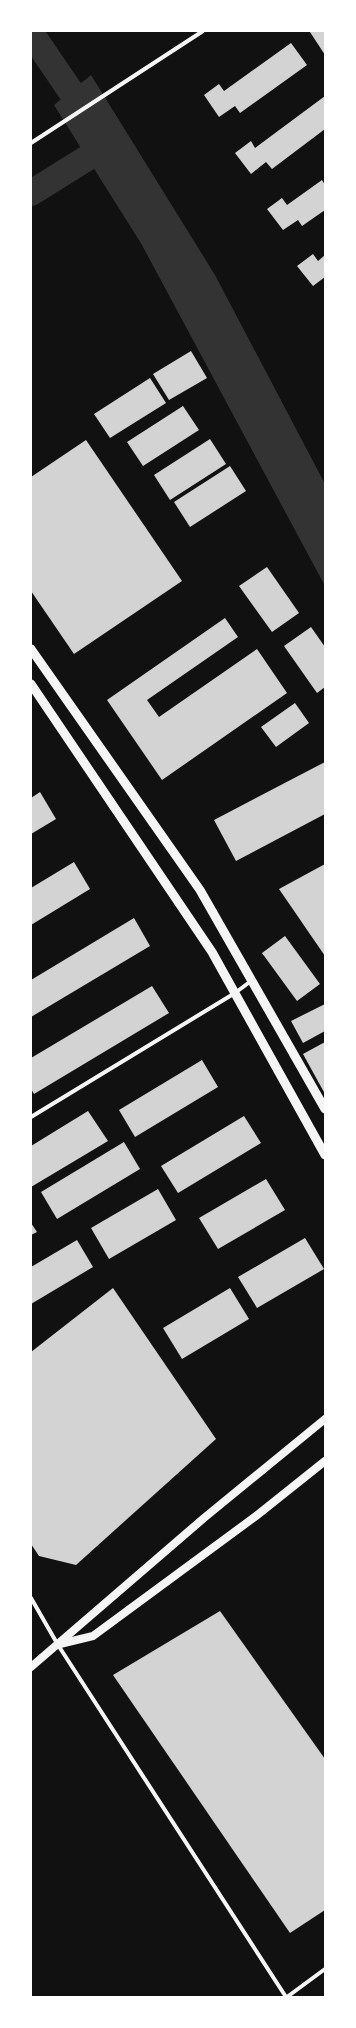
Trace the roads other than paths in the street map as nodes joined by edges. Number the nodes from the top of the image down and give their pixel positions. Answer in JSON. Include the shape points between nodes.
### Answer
{"nodes":[{"id":1,"x":203,"y":31,"type":"edge"},
{"id":2,"x":31,"y":143,"type":"edge"},
{"id":3,"x":31,"y":648,"type":"edge"},
{"id":4,"x":31,"y":684,"type":"edge"},
{"id":5,"x":251,"y":981,"type":"junction"},
{"id":6,"x":235,"y":993,"type":"junction"},
{"id":7,"x":325,"y":1109,"type":"edge"},
{"id":8,"x":31,"y":1117,"type":"edge"},
{"id":9,"x":325,"y":1155,"type":"edge"},
{"id":10,"x":325,"y":1419,"type":"edge"},
{"id":11,"x":325,"y":1461,"type":"edge"},
{"id":12,"x":31,"y":1598,"type":"edge"},
{"id":13,"x":58,"y":1645,"type":"junction"},
{"id":14,"x":31,"y":1666,"type":"edge"},
{"id":15,"x":325,"y":1970,"type":"edge"},
{"id":16,"x":286,"y":1997,"type":"edge"}],
"edges":[{"from":1,"to":2,"type":"street"},
{"from":3,"to":5,"type":"main road","via":[[200,890]]},
{"from":4,"to":6,"type":"main road","via":[[212,952]]},
{"from":5,"to":6,"type":"street"},
{"from":5,"to":7,"type":"main road"},
{"from":6,"to":8,"type":"street"},
{"from":6,"to":9,"type":"main road"},
{"from":10,"to":13,"type":"main road","via":[[204,1518]]},
{"from":11,"to":13,"type":"main road","via":[[256,1516],[93,1636]]},
{"from":12,"to":13,"type":"street"},
{"from":13,"to":14,"type":"main road"},
{"from":13,"to":16,"type":"street"},
{"from":15,"to":16,"type":"street"}]}
